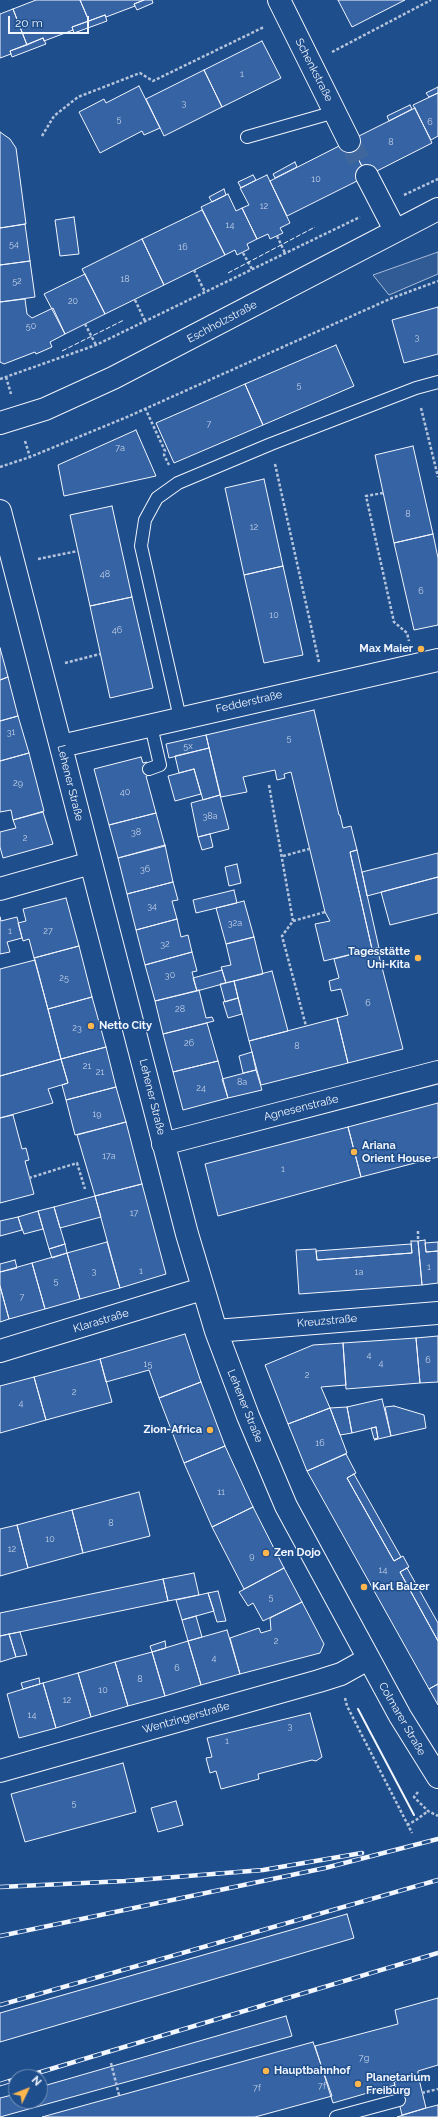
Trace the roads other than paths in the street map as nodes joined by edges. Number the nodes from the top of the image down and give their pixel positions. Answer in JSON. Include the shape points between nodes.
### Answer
{"nodes":[{"id":1,"x":282,"y":8,"type":"edge"},
{"id":2,"x":335,"y":112,"type":"junction"},
{"id":3,"x":247,"y":137,"type":"dead end"},
{"id":4,"x":349,"y":141,"type":"tunnel mouth"},
{"id":5,"x":366,"y":176,"type":"tunnel mouth"},
{"id":6,"x":438,"y":209,"type":"edge"},
{"id":7,"x":395,"y":230,"type":"junction"},
{"id":8,"x":438,"y":382,"type":"edge"},
{"id":9,"x":0,"y":423,"type":"edge"},
{"id":10,"x":0,"y":511,"type":"edge"},
{"id":11,"x":438,"y":660,"type":"edge"},
{"id":12,"x":180,"y":718,"type":"junction"},
{"id":13,"x":151,"y":726,"type":"junction"},
{"id":14,"x":61,"y":746,"type":"junction"},
{"id":15,"x":149,"y":769,"type":"dead end"},
{"id":16,"x":91,"y":863,"type":"junction"},
{"id":17,"x":0,"y":889,"type":"edge"},
{"id":18,"x":438,"y":1072,"type":"edge"},
{"id":19,"x":164,"y":1144,"type":"junction"},
{"id":20,"x":202,"y":1289,"type":"junction"},
{"id":21,"x":438,"y":1313,"type":"edge"},
{"id":22,"x":216,"y":1331,"type":"junction"},
{"id":23,"x":0,"y":1351,"type":"edge"},
{"id":24,"x":368,"y":1658,"type":"junction"},
{"id":25,"x":0,"y":1771,"type":"edge"},
{"id":26,"x":438,"y":1777,"type":"edge"},
{"id":27,"x":398,"y":2100,"type":"dead end"},
{"id":28,"x":336,"y":2117,"type":"edge"}],
"edges":[{"from":1,"to":2,"type":"street","name":"Schenkstraße"},
{"from":2,"to":3,"type":"lane"},
{"from":2,"to":4,"type":"street","name":"Schenkstraße"},
{"from":5,"to":7,"type":"street"},
{"from":6,"to":7,"type":"street","name":"Eschholzstraße"},
{"from":7,"to":9,"type":"street","name":"Eschholzstraße","via":[[113,378],[45,409]]},
{"from":8,"to":12,"type":"lane","via":[[416,388],[271,444],[178,483],[157,498],[145,520],[141,546]]},
{"from":10,"to":14,"type":"street","name":"Lehener Straße"},
{"from":11,"to":12,"type":"street","name":"Fedderstraße"},
{"from":12,"to":13,"type":"street","name":"Fedderstraße"},
{"from":13,"to":14,"type":"street","name":"Fedderstraße"},
{"from":13,"to":15,"type":"lane","via":[[160,765]]},
{"from":14,"to":16,"type":"street","name":"Lehener Straße"},
{"from":16,"to":17,"type":"street"},
{"from":16,"to":19,"type":"street","name":"Lehener Straße"},
{"from":18,"to":19,"type":"street","name":"Agnesenstraße"},
{"from":19,"to":20,"type":"street","name":"Lehener Straße"},
{"from":20,"to":22,"type":"street","name":"Lehener Straße"},
{"from":20,"to":23,"type":"street","name":"Klarastraße"},
{"from":21,"to":22,"type":"street","name":"Kreuzstraße"},
{"from":22,"to":24,"type":"street","name":"Lehener Straße","via":[[286,1506]]},
{"from":24,"to":25,"type":"street","name":"Wentzingerstraße","via":[[341,1674]]},
{"from":24,"to":26,"type":"street","name":"Colmarer Straße"},
{"from":27,"to":28,"type":"lane"}]}
